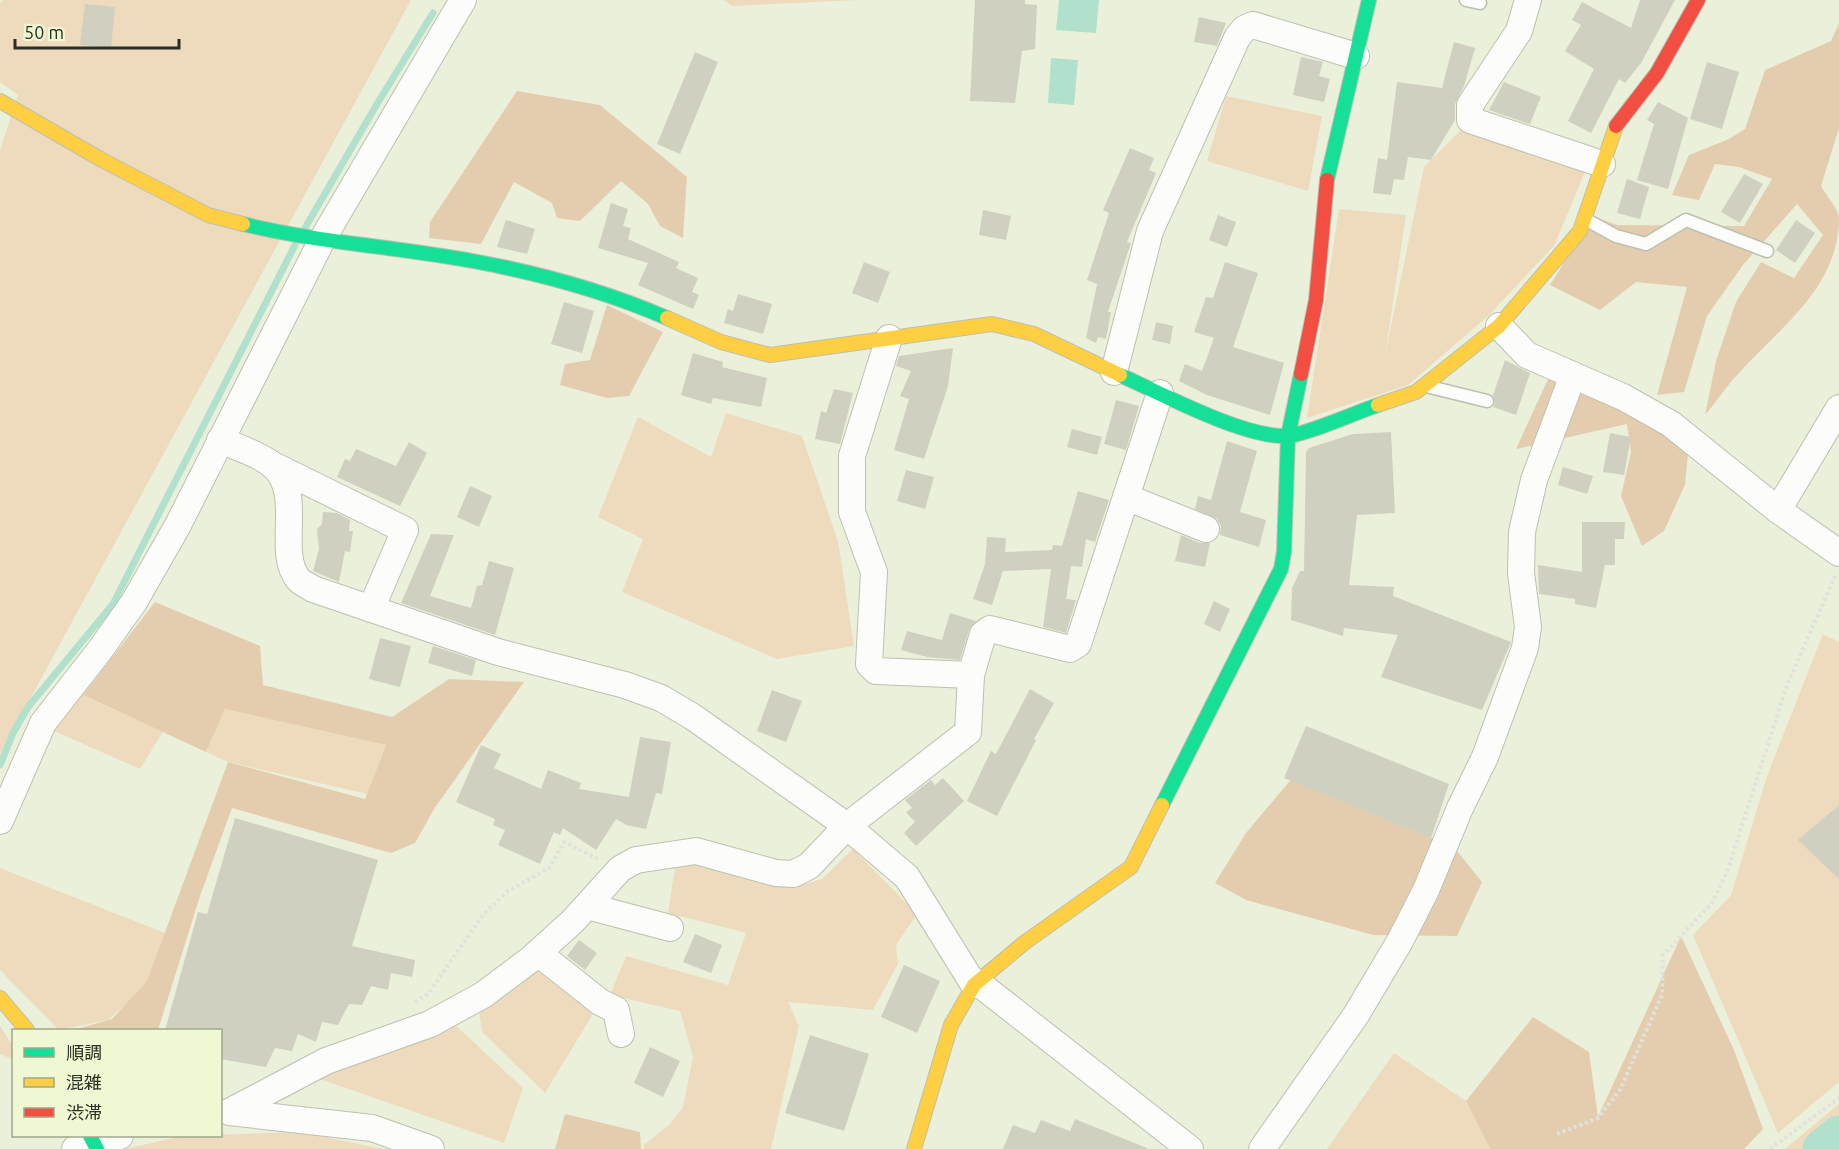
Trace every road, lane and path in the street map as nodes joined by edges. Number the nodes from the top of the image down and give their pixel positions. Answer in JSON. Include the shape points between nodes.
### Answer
{"nodes":[{"id":1,"x":1368,"y":0,"type":"edge"},
{"id":2,"x":1466,"y":0,"type":"edge"},
{"id":3,"x":1528,"y":0,"type":"edge"},
{"id":4,"x":1698,"y":0,"type":"edge"},
{"id":5,"x":459,"y":1,"type":"edge"},
{"id":6,"x":1480,"y":3,"type":"dead end"},
{"id":7,"x":1356,"y":56,"type":"junction"},
{"id":8,"x":0,"y":101,"type":"edge"},
{"id":9,"x":1602,"y":164,"type":"junction"},
{"id":10,"x":1583,"y":219,"type":"junction"},
{"id":11,"x":315,"y":239,"type":"junction"},
{"id":12,"x":1767,"y":251,"type":"dead end"},
{"id":13,"x":1499,"y":326,"type":"junction"},
{"id":14,"x":889,"y":338,"type":"junction"},
{"id":15,"x":1114,"y":372,"type":"junction"},
{"id":16,"x":1573,"y":375,"type":"junction"},
{"id":17,"x":1424,"y":385,"type":"junction"},
{"id":18,"x":1160,"y":393,"type":"junction"},
{"id":19,"x":1486,"y":401,"type":"dead end"},
{"id":20,"x":1839,"y":408,"type":"edge"},
{"id":21,"x":1288,"y":436,"type":"junction"},
{"id":22,"x":220,"y":440,"type":"junction"},
{"id":23,"x":270,"y":464,"type":"junction"},
{"id":24,"x":1126,"y":497,"type":"junction"},
{"id":25,"x":1778,"y":510,"type":"junction"},
{"id":26,"x":1206,"y":529,"type":"dead end"},
{"id":27,"x":1839,"y":553,"type":"edge"},
{"id":28,"x":1839,"y":568,"type":"edge"},
{"id":29,"x":371,"y":609,"type":"junction"},
{"id":30,"x":971,"y":675,"type":"junction"},
{"id":31,"x":0,"y":821,"type":"edge"},
{"id":32,"x":847,"y":826,"type":"junction"},
{"id":33,"x":620,"y":869,"type":"junction"},
{"id":34,"x":587,"y":906,"type":"junction"},
{"id":35,"x":670,"y":928,"type":"dead end"},
{"id":36,"x":538,"y":953,"type":"junction"},
{"id":37,"x":976,"y":983,"type":"junction"},
{"id":38,"x":0,"y":998,"type":"edge"},
{"id":39,"x":412,"y":1005,"type":"dead end"},
{"id":40,"x":26,"y":1029,"type":"edge"},
{"id":41,"x":621,"y":1034,"type":"dead end"},
{"id":42,"x":1839,"y":1098,"type":"edge"},
{"id":43,"x":226,"y":1112,"type":"edge"},
{"id":44,"x":1557,"y":1134,"type":"dead end"},
{"id":45,"x":116,"y":1137,"type":"edge"},
{"id":46,"x":89,"y":1144,"type":"edge"},
{"id":47,"x":431,"y":1149,"type":"edge"},
{"id":48,"x":914,"y":1149,"type":"edge"},
{"id":49,"x":1190,"y":1149,"type":"edge"},
{"id":50,"x":1262,"y":1149,"type":"edge"},
{"id":51,"x":1770,"y":1149,"type":"edge"}],
"edges":[{"from":1,"to":7,"type":"street"},
{"from":2,"to":6,"type":"lane"},
{"from":3,"to":9,"type":"street","via":[[1519,31],[1470,105],[1470,120]]},
{"from":4,"to":9,"type":"street","via":[[1657,73],[1616,126]]},
{"from":5,"to":11,"type":"street"},
{"from":7,"to":15,"type":"street","via":[[1253,25],[1237,38],[1150,231]]},
{"from":7,"to":21,"type":"street","via":[[1328,166],[1316,300]]},
{"from":8,"to":11,"type":"street","via":[[208,215]]},
{"from":9,"to":10,"type":"street"},
{"from":10,"to":12,"type":"lane","via":[[1616,236],[1646,244],[1686,220]]},
{"from":10,"to":13,"type":"street","via":[[1580,231]]},
{"from":11,"to":14,"type":"street","via":[[478,262],[569,283],[630,302],[749,351],[770,354]]},
{"from":11,"to":22,"type":"street","via":[[265,357]]},
{"from":13,"to":16,"type":"street","via":[[1527,355]]},
{"from":13,"to":17,"type":"street"},
{"from":14,"to":15,"type":"street","via":[[971,326],[1011,326]]},
{"from":14,"to":30,"type":"street","via":[[852,456],[852,512],[874,572],[869,664],[876,671]]},
{"from":15,"to":18,"type":"street"},
{"from":16,"to":25,"type":"street","via":[[1671,424]]},
{"from":16,"to":50,"type":"street","via":[[1534,480],[1522,532],[1521,573],[1528,627],[1525,648],[1485,757],[1400,940],[1356,1015]]},
{"from":17,"to":19,"type":"lane"},
{"from":17,"to":21,"type":"street","via":[[1416,392]]},
{"from":18,"to":21,"type":"street","via":[[1238,426]]},
{"from":18,"to":24,"type":"street"},
{"from":20,"to":25,"type":"street"},
{"from":21,"to":37,"type":"street","via":[[1281,569],[1131,867]]},
{"from":22,"to":23,"type":"street"},
{"from":22,"to":31,"type":"street","via":[[134,602],[43,723]]},
{"from":23,"to":29,"type":"street","via":[[288,490],[291,558],[298,578],[313,589]]},
{"from":23,"to":29,"type":"street","via":[[405,530]]},
{"from":24,"to":26,"type":"street"},
{"from":24,"to":30,"type":"street","via":[[1078,644],[1070,649],[990,629],[983,634]]},
{"from":25,"to":27,"type":"street"},
{"from":28,"to":44,"type":"path","via":[[1787,685],[1727,872],[1712,903],[1663,955],[1662,995],[1620,1090],[1598,1118]]},
{"from":29,"to":32,"type":"street","via":[[498,652],[661,698]]},
{"from":30,"to":32,"type":"street","via":[[968,732]]},
{"from":32,"to":33,"type":"street","via":[[809,866],[793,874],[776,873],[696,850],[636,860]]},
{"from":32,"to":37,"type":"street","via":[[907,877]]},
{"from":33,"to":34,"type":"street"},
{"from":33,"to":39,"type":"path","via":[[564,842],[549,868],[508,891],[483,915],[428,994]]},
{"from":34,"to":35,"type":"street"},
{"from":34,"to":36,"type":"street"},
{"from":36,"to":41,"type":"street","via":[[616,1010]]},
{"from":36,"to":43,"type":"street","via":[[483,995],[430,1024],[327,1061]]},
{"from":37,"to":48,"type":"street","via":[[951,1025]]},
{"from":37,"to":49,"type":"street"},
{"from":38,"to":40,"type":"street"},
{"from":42,"to":51,"type":"path"},
{"from":43,"to":47,"type":"street","via":[[372,1128]]},
{"from":45,"to":46,"type":"street"}]}
